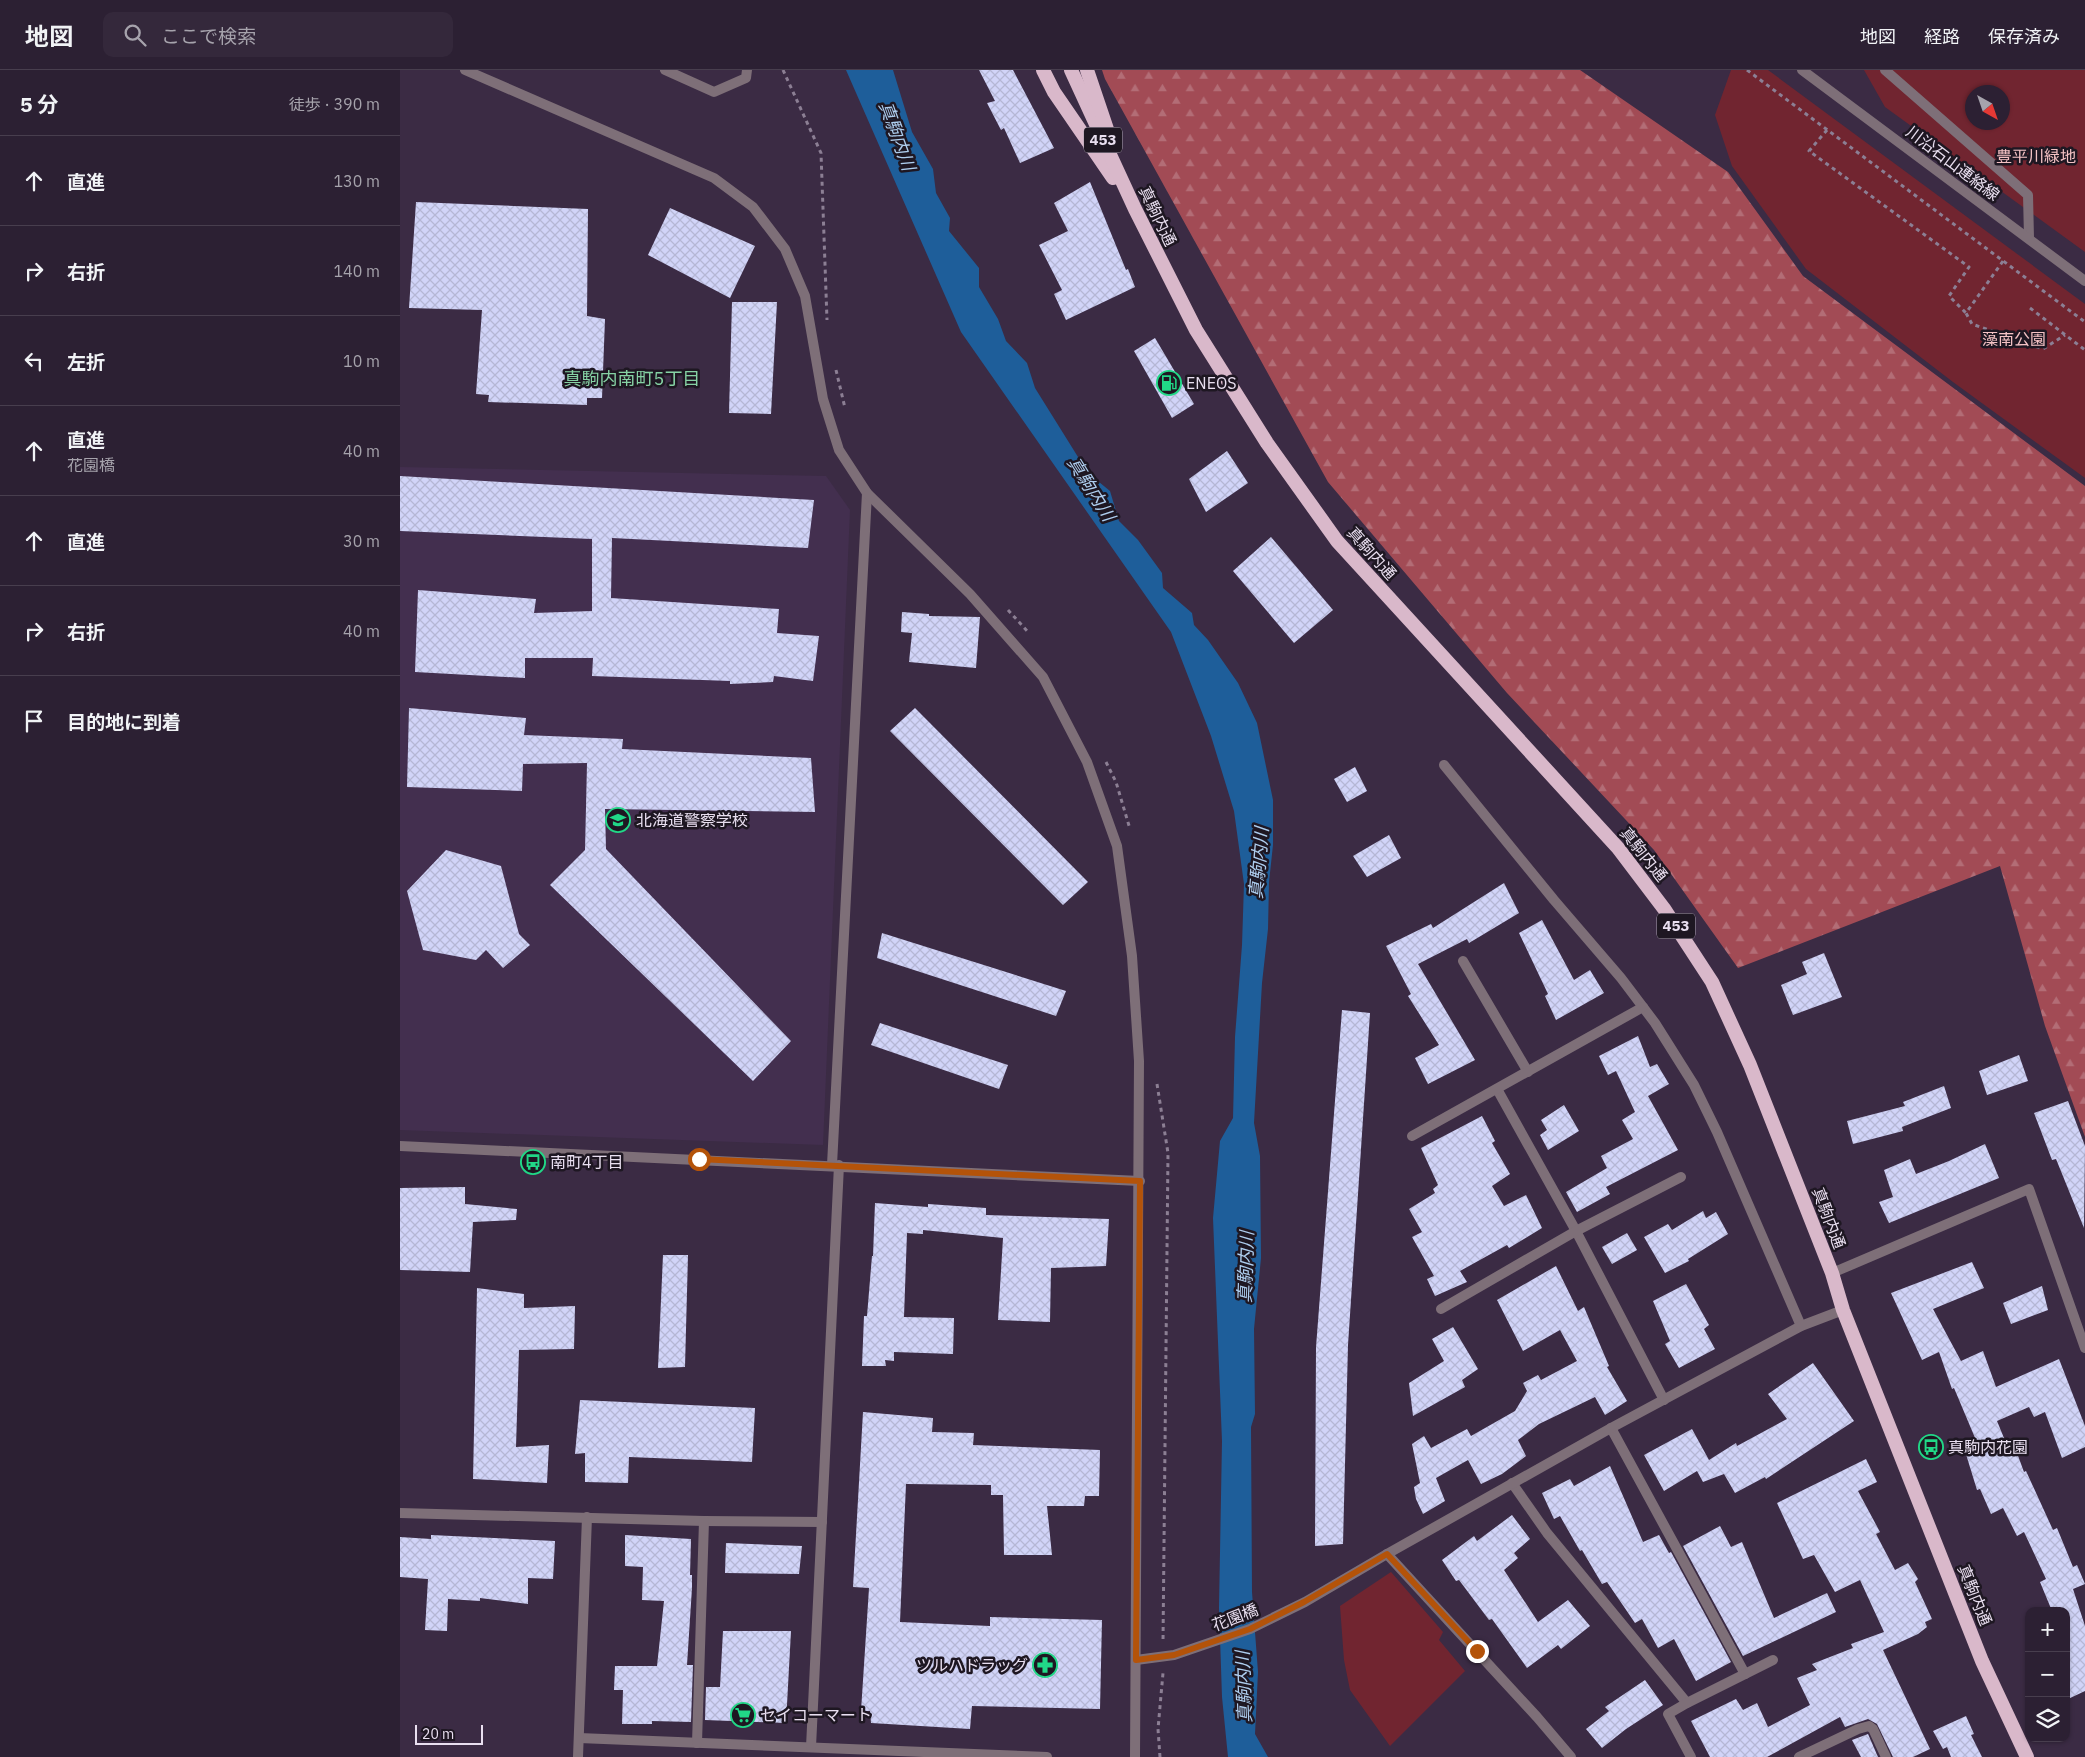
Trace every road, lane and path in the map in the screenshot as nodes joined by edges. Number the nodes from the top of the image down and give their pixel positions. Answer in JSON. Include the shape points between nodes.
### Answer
{"nodes":[{"id":1,"x":465,"y":70,"type":"edge"},
{"id":2,"x":665,"y":70,"type":"edge"},
{"id":3,"x":747,"y":70,"type":"edge"},
{"id":4,"x":783,"y":70,"type":"edge"},
{"id":5,"x":1043,"y":70,"type":"edge"},
{"id":6,"x":1071,"y":70,"type":"edge"},
{"id":7,"x":1087,"y":70,"type":"edge"},
{"id":8,"x":1747,"y":70,"type":"edge"},
{"id":9,"x":1802,"y":70,"type":"edge"},
{"id":10,"x":1885,"y":70,"type":"edge"},
{"id":11,"x":1827,"y":130,"type":"junction"},
{"id":12,"x":1135,"y":209,"type":"junction"},
{"id":13,"x":2029,"y":238,"type":"junction"},
{"id":14,"x":2003,"y":261,"type":"junction"},
{"id":15,"x":2085,"y":280,"type":"edge"},
{"id":16,"x":2030,"y":308,"type":"dead end"},
{"id":17,"x":1966,"y":313,"type":"junction"},
{"id":18,"x":2085,"y":322,"type":"edge"},
{"id":19,"x":828,"y":323,"type":"dead end"},
{"id":20,"x":2065,"y":335,"type":"junction"},
{"id":21,"x":2085,"y":350,"type":"edge"},
{"id":22,"x":836,"y":369,"type":"dead end"},
{"id":23,"x":846,"y":414,"type":"dead end"},
{"id":24,"x":867,"y":493,"type":"junction"},
{"id":25,"x":1004,"y":605,"type":"dead end"},
{"id":26,"x":1033,"y":639,"type":"dead end"},
{"id":27,"x":1103,"y":756,"type":"dead end"},
{"id":28,"x":1444,"y":765,"type":"dead end"},
{"id":29,"x":1132,"y":836,"type":"dead end"},
{"id":30,"x":1463,"y":961,"type":"dead end"},
{"id":31,"x":1643,"y":1007,"type":"junction"},
{"id":32,"x":1528,"y":1072,"type":"junction"},
{"id":33,"x":1156,"y":1076,"type":"dead end"},
{"id":34,"x":1497,"y":1089,"type":"junction"},
{"id":35,"x":1412,"y":1136,"type":"dead end"},
{"id":36,"x":400,"y":1146,"type":"edge"},
{"id":37,"x":836,"y":1165,"type":"junction"},
{"id":38,"x":1681,"y":1177,"type":"dead end"},
{"id":39,"x":1140,"y":1181,"type":"junction"},
{"id":40,"x":1576,"y":1232,"type":"junction"},
{"id":41,"x":1832,"y":1273,"type":"junction"},
{"id":42,"x":1441,"y":1310,"type":"dead end"},
{"id":43,"x":1843,"y":1310,"type":"junction"},
{"id":44,"x":1801,"y":1326,"type":"junction"},
{"id":45,"x":2085,"y":1348,"type":"edge"},
{"id":46,"x":1664,"y":1400,"type":"junction"},
{"id":47,"x":1611,"y":1428,"type":"junction"},
{"id":48,"x":1512,"y":1483,"type":"junction"},
{"id":49,"x":400,"y":1513,"type":"edge"},
{"id":50,"x":587,"y":1517,"type":"junction"},
{"id":51,"x":704,"y":1521,"type":"junction"},
{"id":52,"x":822,"y":1522,"type":"junction"},
{"id":53,"x":1387,"y":1554,"type":"junction"},
{"id":54,"x":1164,"y":1656,"type":"junction"},
{"id":55,"x":1136,"y":1660,"type":"junction"},
{"id":56,"x":1773,"y":1660,"type":"dead end"},
{"id":57,"x":1745,"y":1674,"type":"junction"},
{"id":58,"x":1686,"y":1703,"type":"junction"},
{"id":59,"x":580,"y":1738,"type":"junction"},
{"id":60,"x":697,"y":1743,"type":"junction"},
{"id":61,"x":811,"y":1747,"type":"junction"},
{"id":62,"x":578,"y":1757,"type":"edge"},
{"id":63,"x":1048,"y":1757,"type":"edge"},
{"id":64,"x":1135,"y":1757,"type":"edge"},
{"id":65,"x":1160,"y":1757,"type":"edge"},
{"id":66,"x":1571,"y":1757,"type":"edge"},
{"id":67,"x":1691,"y":1757,"type":"edge"},
{"id":68,"x":1799,"y":1757,"type":"edge"},
{"id":69,"x":1886,"y":1757,"type":"edge"},
{"id":70,"x":2027,"y":1757,"type":"edge"}],
"edges":[{"from":1,"to":24,"type":"street","via":[[714,178],[753,207],[785,249],[805,296],[824,399],[839,450]]},
{"from":2,"to":3,"type":"street","via":[[714,92],[746,78]]},
{"from":4,"to":19,"type":"path","via":[[820,154]]},
{"from":5,"to":12,"type":"highway","via":[[1054,92]]},
{"from":6,"to":12,"type":"highway","name":"真駒内通","number":"453"},
{"from":7,"to":12,"type":"highway"},
{"from":8,"to":11,"type":"path"},
{"from":9,"to":13,"type":"street","name":"川沿石山連絡線"},
{"from":10,"to":13,"type":"street","via":[[2028,195]]},
{"from":11,"to":14,"type":"path"},
{"from":11,"to":17,"type":"path","via":[[1809,151],[1969,267],[1949,296]]},
{"from":12,"to":41,"type":"highway","name":"真駒内通","number":"453","via":[[1196,330],[1267,443],[1337,541],[1618,848],[1665,910],[1712,982],[1743,1048]]},
{"from":13,"to":15,"type":"street","name":"川沿石山連絡線"},
{"from":14,"to":17,"type":"path"},
{"from":14,"to":18,"type":"path"},
{"from":16,"to":20,"type":"path"},
{"from":17,"to":20,"type":"path","via":[[1972,324],[2043,349]]},
{"from":20,"to":21,"type":"path"},
{"from":22,"to":23,"type":"path"},
{"from":24,"to":37,"type":"street"},
{"from":24,"to":39,"type":"street","via":[[970,594],[1043,677],[1087,762],[1117,846],[1132,956],[1139,1061]]},
{"from":25,"to":26,"type":"path"},
{"from":27,"to":29,"type":"path","via":[[1116,782]]},
{"from":28,"to":31,"type":"street"},
{"from":30,"to":32,"type":"street"},
{"from":31,"to":32,"type":"street"},
{"from":31,"to":44,"type":"street","via":[[1694,1085]]},
{"from":32,"to":34,"type":"street"},
{"from":33,"to":54,"type":"path","via":[[1168,1153]]},
{"from":34,"to":35,"type":"street"},
{"from":34,"to":40,"type":"street"},
{"from":36,"to":37,"type":"street"},
{"from":37,"to":39,"type":"street"},
{"from":37,"to":52,"type":"street"},
{"from":38,"to":40,"type":"street"},
{"from":39,"to":55,"type":"street"},
{"from":40,"to":42,"type":"street"},
{"from":40,"to":46,"type":"street"},
{"from":41,"to":43,"type":"highway","name":"真駒内通","number":"453"},
{"from":41,"to":45,"type":"street","via":[[2029,1189]]},
{"from":43,"to":44,"type":"street","name":"花園橋"},
{"from":43,"to":70,"type":"highway","name":"真駒内通","number":"453","via":[[1982,1661]]},
{"from":44,"to":46,"type":"street","name":"花園橋"},
{"from":46,"to":47,"type":"street","name":"花園橋"},
{"from":47,"to":48,"type":"street","name":"花園橋"},
{"from":47,"to":57,"type":"street"},
{"from":48,"to":53,"type":"street","name":"花園橋"},
{"from":48,"to":58,"type":"street","via":[[1547,1533]]},
{"from":49,"to":50,"type":"street"},
{"from":50,"to":51,"type":"street"},
{"from":50,"to":59,"type":"street"},
{"from":51,"to":52,"type":"street"},
{"from":51,"to":60,"type":"street"},
{"from":52,"to":61,"type":"street"},
{"from":53,"to":54,"type":"street","name":"花園橋","via":[[1250,1629]]},
{"from":53,"to":66,"type":"street"},
{"from":54,"to":55,"type":"street","name":"花園橋"},
{"from":54,"to":65,"type":"path","via":[[1158,1729]]},
{"from":55,"to":64,"type":"street"},
{"from":56,"to":57,"type":"street"},
{"from":57,"to":58,"type":"street"},
{"from":58,"to":67,"type":"street","via":[[1668,1714]]},
{"from":59,"to":60,"type":"street"},
{"from":59,"to":62,"type":"street"},
{"from":60,"to":61,"type":"street"},
{"from":61,"to":63,"type":"street"},
{"from":68,"to":69,"type":"street","via":[[1869,1726]]}]}
